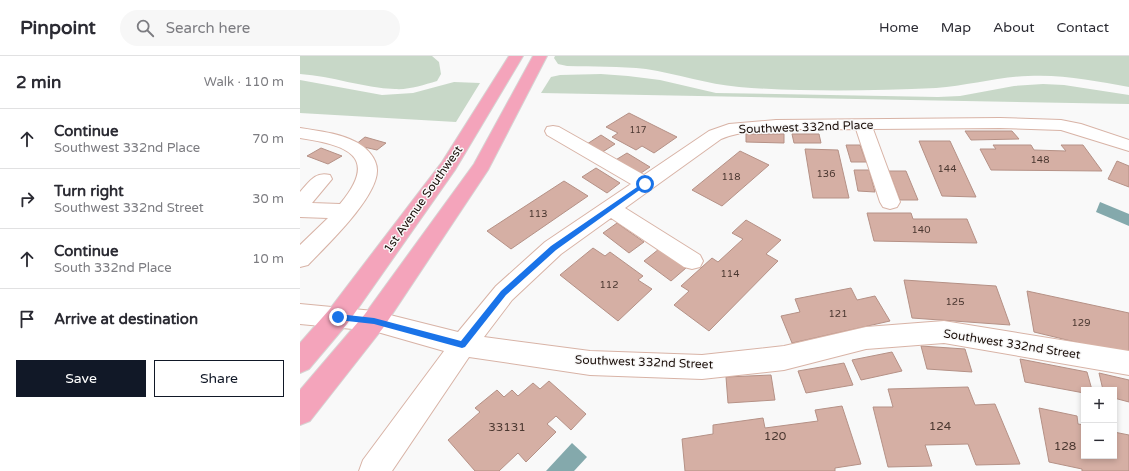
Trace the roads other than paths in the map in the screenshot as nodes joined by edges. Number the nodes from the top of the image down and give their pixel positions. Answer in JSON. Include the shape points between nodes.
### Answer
{"nodes":[{"id":1,"x":516,"y":56,"type":"edge"},
{"id":2,"x":540,"y":56,"type":"edge"},
{"id":3,"x":863,"y":124,"type":"junction"},
{"id":4,"x":553,"y":131,"type":"dead end"},
{"id":5,"x":300,"y":133,"type":"edge"},
{"id":6,"x":1129,"y":146,"type":"edge"},
{"id":7,"x":323,"y":179,"type":"dead end"},
{"id":8,"x":645,"y":184,"type":"junction"},
{"id":9,"x":890,"y":202,"type":"dead end"},
{"id":10,"x":300,"y":204,"type":"edge"},
{"id":11,"x":611,"y":208,"type":"junction"},
{"id":12,"x":300,"y":210,"type":"edge"},
{"id":13,"x":345,"y":211,"type":"junction"},
{"id":14,"x":300,"y":259,"type":"edge"},
{"id":15,"x":692,"y":261,"type":"dead end"},
{"id":16,"x":300,"y":314,"type":"edge"},
{"id":17,"x":338,"y":317,"type":"junction"},
{"id":18,"x":374,"y":321,"type":"junction"},
{"id":19,"x":462,"y":345,"type":"junction"},
{"id":20,"x":300,"y":361,"type":"edge"},
{"id":21,"x":1129,"y":363,"type":"edge"},
{"id":22,"x":300,"y":411,"type":"edge"},
{"id":23,"x":374,"y":471,"type":"edge"}],
"edges":[{"from":1,"to":17,"type":"main road","name":"1st Avenue Southwest","via":[[449,166]]},
{"from":2,"to":18,"type":"main road","via":[[482,166]]},
{"from":3,"to":6,"type":"street","name":"Southwest 332nd Place","via":[[1061,125]]},
{"from":3,"to":8,"type":"street","name":"Southwest 332nd Place","via":[[776,125],[729,129],[715,135]]},
{"from":3,"to":9,"type":"street"},
{"from":4,"to":8,"type":"street"},
{"from":5,"to":13,"type":"street","via":[[348,145],[361,153],[365,159],[368,172],[362,187]]},
{"from":7,"to":10,"type":"street"},
{"from":8,"to":11,"type":"street","name":"Southwest 332nd Place"},
{"from":11,"to":15,"type":"street"},
{"from":11,"to":19,"type":"street","name":"Southwest 332nd Place","via":[[553,248],[504,293]]},
{"from":12,"to":13,"type":"street"},
{"from":13,"to":14,"type":"street"},
{"from":16,"to":17,"type":"street","name":"Southwest 332nd Street"},
{"from":17,"to":18,"type":"street","name":"Southwest 332nd Street"},
{"from":17,"to":20,"type":"main road","name":"1st Avenue Southwest"},
{"from":18,"to":19,"type":"street","name":"Southwest 332nd Street"},
{"from":18,"to":22,"type":"main road"},
{"from":19,"to":21,"type":"street","name":"Southwest 332nd Street","via":[[590,363],[702,367],[784,358],[866,338],[944,332]]},
{"from":19,"to":23,"type":"street","name":"Southwest 332nd Place"}]}
